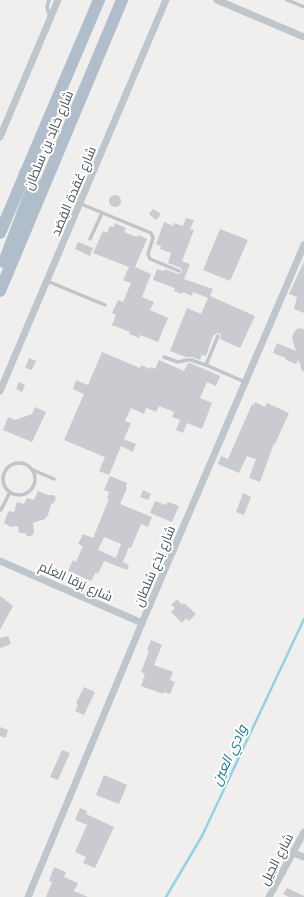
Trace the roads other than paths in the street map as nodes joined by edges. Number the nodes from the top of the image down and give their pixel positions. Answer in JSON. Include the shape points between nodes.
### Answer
{"nodes":[{"id":1,"x":49,"y":0,"type":"edge"},
{"id":2,"x":58,"y":0,"type":"edge"},
{"id":3,"x":99,"y":0,"type":"edge"},
{"id":4,"x":122,"y":0,"type":"edge"},
{"id":5,"x":166,"y":0,"type":"edge"},
{"id":6,"x":217,"y":0,"type":"edge"},
{"id":7,"x":288,"y":0,"type":"edge"},
{"id":8,"x":304,"y":7,"type":"edge"},
{"id":9,"x":50,"y":19,"type":"junction"},
{"id":10,"x":304,"y":37,"type":"edge"},
{"id":11,"x":0,"y":137,"type":"edge"},
{"id":12,"x":25,"y":173,"type":"junction"},
{"id":13,"x":81,"y":204,"type":"junction"},
{"id":14,"x":102,"y":213,"type":"junction"},
{"id":15,"x":0,"y":233,"type":"edge"},
{"id":16,"x":90,"y":239,"type":"dead end"},
{"id":17,"x":304,"y":245,"type":"edge"},
{"id":18,"x":179,"y":271,"type":"dead end"},
{"id":19,"x":0,"y":273,"type":"edge"},
{"id":20,"x":47,"y":281,"type":"junction"},
{"id":21,"x":0,"y":291,"type":"edge"},
{"id":22,"x":105,"y":305,"type":"dead end"},
{"id":23,"x":218,"y":336,"type":"dead end"},
{"id":24,"x":164,"y":357,"type":"dead end"},
{"id":25,"x":206,"y":365,"type":"junction"},
{"id":26,"x":245,"y":382,"type":"junction"},
{"id":27,"x":0,"y":391,"type":"edge"},
{"id":28,"x":33,"y":470,"type":"junction"},
{"id":29,"x":2,"y":473,"type":"edge"},
{"id":30,"x":54,"y":479,"type":"dead end"},
{"id":31,"x":10,"y":492,"type":"junction"},
{"id":32,"x":1,"y":510,"type":"edge"},
{"id":33,"x":0,"y":561,"type":"edge"},
{"id":34,"x":142,"y":623,"type":"junction"},
{"id":35,"x":304,"y":832,"type":"edge"},
{"id":36,"x":293,"y":853,"type":"junction"},
{"id":37,"x":304,"y":857,"type":"edge"},
{"id":38,"x":28,"y":897,"type":"edge"},
{"id":39,"x":271,"y":897,"type":"edge"}],
"edges":[{"from":1,"to":9,"type":"lane","via":[[47,8]]},
{"from":2,"to":9,"type":"street"},
{"from":3,"to":12,"type":"main road","name":"شارع خالِد بن سلطان"},
{"from":4,"to":21,"type":"main road","name":"شارع خالِد بن سلطان"},
{"from":5,"to":13,"type":"street","name":"شارع عُقدة القِصَد"},
{"from":6,"to":10,"type":"street"},
{"from":7,"to":8,"type":"lane"},
{"from":9,"to":11,"type":"street"},
{"from":12,"to":15,"type":"main road","name":"شارع خالِد بن سلطان"},
{"from":12,"to":19,"type":"main road","via":[[33,177],[34,183]]},
{"from":13,"to":14,"type":"lane"},
{"from":13,"to":20,"type":"street","name":"شارع عُقدة القِصَد"},
{"from":14,"to":16,"type":"lane"},
{"from":14,"to":18,"type":"lane","via":[[151,233],[153,238],[148,251],[150,259]]},
{"from":17,"to":26,"type":"street","name":"شارع بَدَع سُلطان"},
{"from":20,"to":22,"type":"lane"},
{"from":20,"to":27,"type":"street","name":"شارع عُقدة القِصَد"},
{"from":23,"to":25,"type":"lane"},
{"from":24,"to":25,"type":"lane","via":[[178,362],[187,360]]},
{"from":25,"to":26,"type":"lane"},
{"from":26,"to":34,"type":"street","name":"شارع بَدَع سُلطان"},
{"from":28,"to":29,"type":"lane","via":[[21,463],[8,467]]},
{"from":28,"to":30,"type":"lane"},
{"from":28,"to":31,"type":"lane","via":[[34,484],[30,490],[24,494]]},
{"from":29,"to":31,"type":"lane","via":[[5,487]]},
{"from":31,"to":32,"type":"lane"},
{"from":33,"to":34,"type":"street","name":"شارع بَرقا العَلَم"},
{"from":34,"to":38,"type":"street","name":"شارع بَدَع سُلطان"},
{"from":35,"to":36,"type":"street","name":"شارع الحِيل"},
{"from":36,"to":37,"type":"street"},
{"from":36,"to":39,"type":"street","name":"شارع الحِيل"}]}
